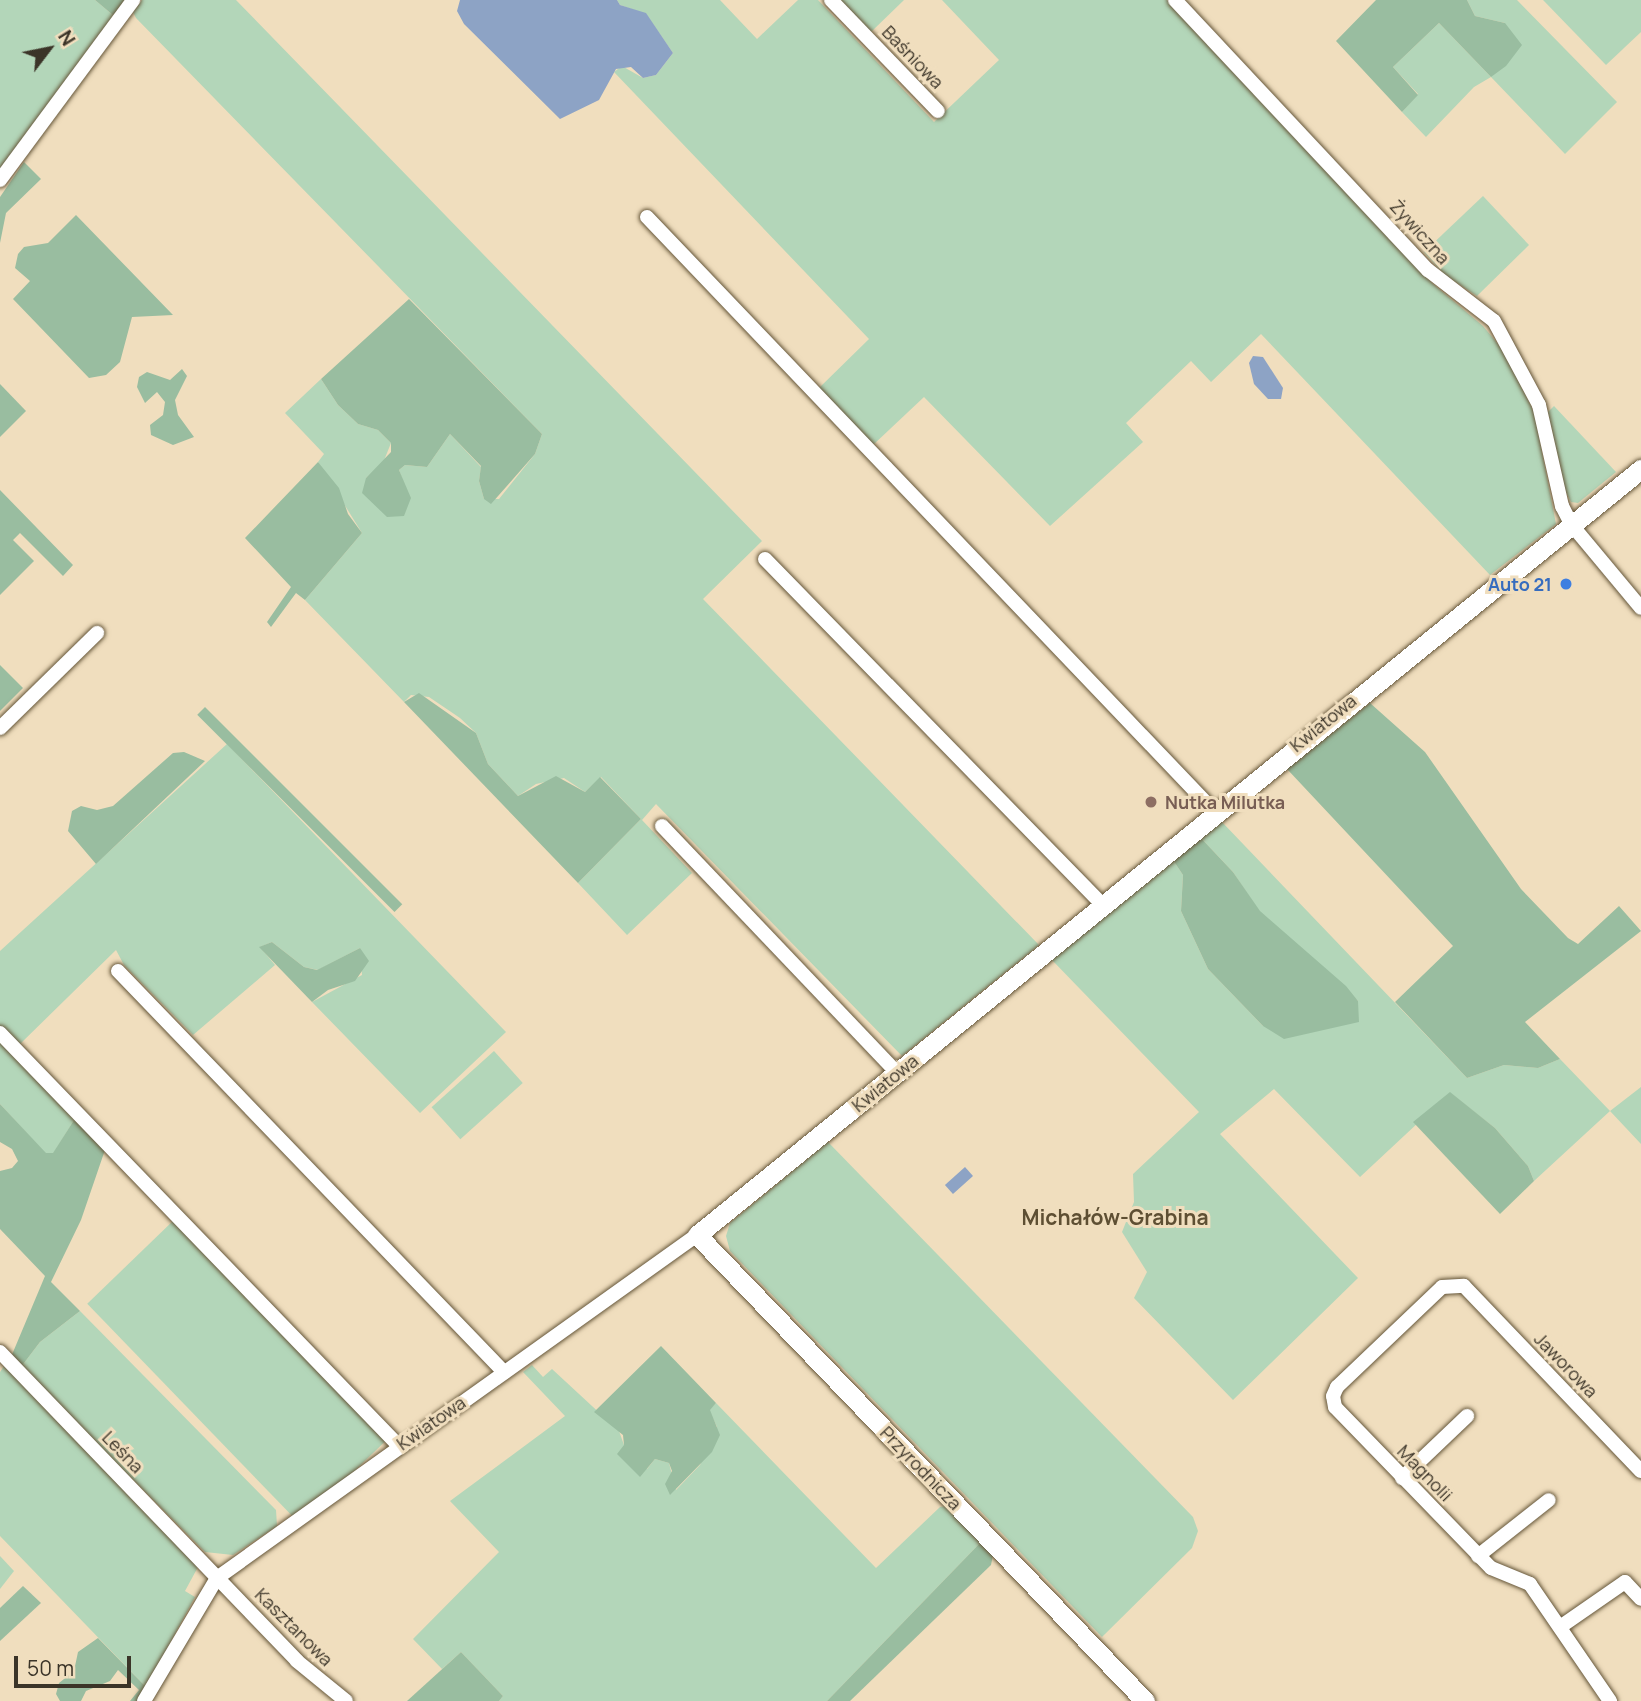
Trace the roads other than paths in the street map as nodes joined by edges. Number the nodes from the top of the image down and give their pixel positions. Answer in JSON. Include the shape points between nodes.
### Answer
{"nodes":[{"id":1,"x":133,"y":0,"type":"edge"},
{"id":2,"x":831,"y":0,"type":"edge"},
{"id":3,"x":1175,"y":0,"type":"edge"},
{"id":4,"x":937,"y":111,"type":"dead end"},
{"id":5,"x":0,"y":180,"type":"edge"},
{"id":6,"x":647,"y":217,"type":"dead end"},
{"id":7,"x":1641,"y":469,"type":"edge"},
{"id":8,"x":1571,"y":524,"type":"junction"},
{"id":9,"x":765,"y":559,"type":"dead end"},
{"id":10,"x":1641,"y":608,"type":"edge"},
{"id":11,"x":97,"y":633,"type":"dead end"},
{"id":12,"x":0,"y":729,"type":"edge"},
{"id":13,"x":1214,"y":811,"type":"junction"},
{"id":14,"x":662,"y":826,"type":"dead end"},
{"id":15,"x":1102,"y":904,"type":"junction"},
{"id":16,"x":118,"y":971,"type":"dead end"},
{"id":17,"x":0,"y":1033,"type":"edge"},
{"id":18,"x":897,"y":1073,"type":"junction"},
{"id":19,"x":697,"y":1236,"type":"junction"},
{"id":20,"x":1464,"y":1286,"type":"joint"},
{"id":21,"x":0,"y":1352,"type":"edge"},
{"id":22,"x":504,"y":1372,"type":"junction"},
{"id":23,"x":1467,"y":1416,"type":"dead end"},
{"id":24,"x":398,"y":1445,"type":"junction"},
{"id":25,"x":1641,"y":1471,"type":"edge"},
{"id":26,"x":1402,"y":1478,"type":"junction"},
{"id":27,"x":1549,"y":1500,"type":"dead end"},
{"id":28,"x":1478,"y":1556,"type":"junction"},
{"id":29,"x":217,"y":1578,"type":"junction"},
{"id":30,"x":1641,"y":1599,"type":"edge"},
{"id":31,"x":1560,"y":1627,"type":"junction"},
{"id":32,"x":145,"y":1701,"type":"edge"},
{"id":33,"x":346,"y":1701,"type":"edge"},
{"id":34,"x":1145,"y":1701,"type":"edge"},
{"id":35,"x":1610,"y":1701,"type":"edge"}],
"edges":[{"from":1,"to":5,"type":"street"},
{"from":2,"to":4,"type":"street","name":"Baśniowa"},
{"from":3,"to":8,"type":"street","name":"Żywiczna","via":[[1427,270],[1494,321],[1539,405],[1562,506]]},
{"from":6,"to":13,"type":"street"},
{"from":7,"to":8,"type":"street","name":"Kwiatowa"},
{"from":8,"to":10,"type":"street","name":"Żywiczna"},
{"from":8,"to":13,"type":"street","name":"Kwiatowa"},
{"from":9,"to":15,"type":"street"},
{"from":11,"to":12,"type":"street"},
{"from":13,"to":15,"type":"street","name":"Kwiatowa"},
{"from":14,"to":18,"type":"street"},
{"from":15,"to":18,"type":"street","name":"Kwiatowa"},
{"from":16,"to":22,"type":"street"},
{"from":17,"to":24,"type":"street"},
{"from":18,"to":19,"type":"street","name":"Kwiatowa"},
{"from":19,"to":22,"type":"street","name":"Kwiatowa"},
{"from":19,"to":34,"type":"street","name":"Przyrodnicza"},
{"from":20,"to":25,"type":"street","name":"Jaworowa"},
{"from":20,"to":26,"type":"street","name":"Magnolii","via":[[1442,1287],[1336,1387],[1333,1396],[1335,1407]]},
{"from":21,"to":29,"type":"street","name":"Leśna"},
{"from":22,"to":24,"type":"street","name":"Kwiatowa"},
{"from":23,"to":26,"type":"street"},
{"from":24,"to":29,"type":"street","name":"Kwiatowa"},
{"from":26,"to":28,"type":"street","name":"Magnolii"},
{"from":27,"to":28,"type":"street"},
{"from":28,"to":31,"type":"street","name":"Magnolii","via":[[1496,1572],[1524,1579]]},
{"from":29,"to":32,"type":"street","name":"Kwiatowa"},
{"from":29,"to":33,"type":"street","name":"Kasztanowa","via":[[297,1661]]},
{"from":30,"to":31,"type":"street","via":[[1625,1582]]},
{"from":31,"to":35,"type":"street","name":"Magnolii"}]}
